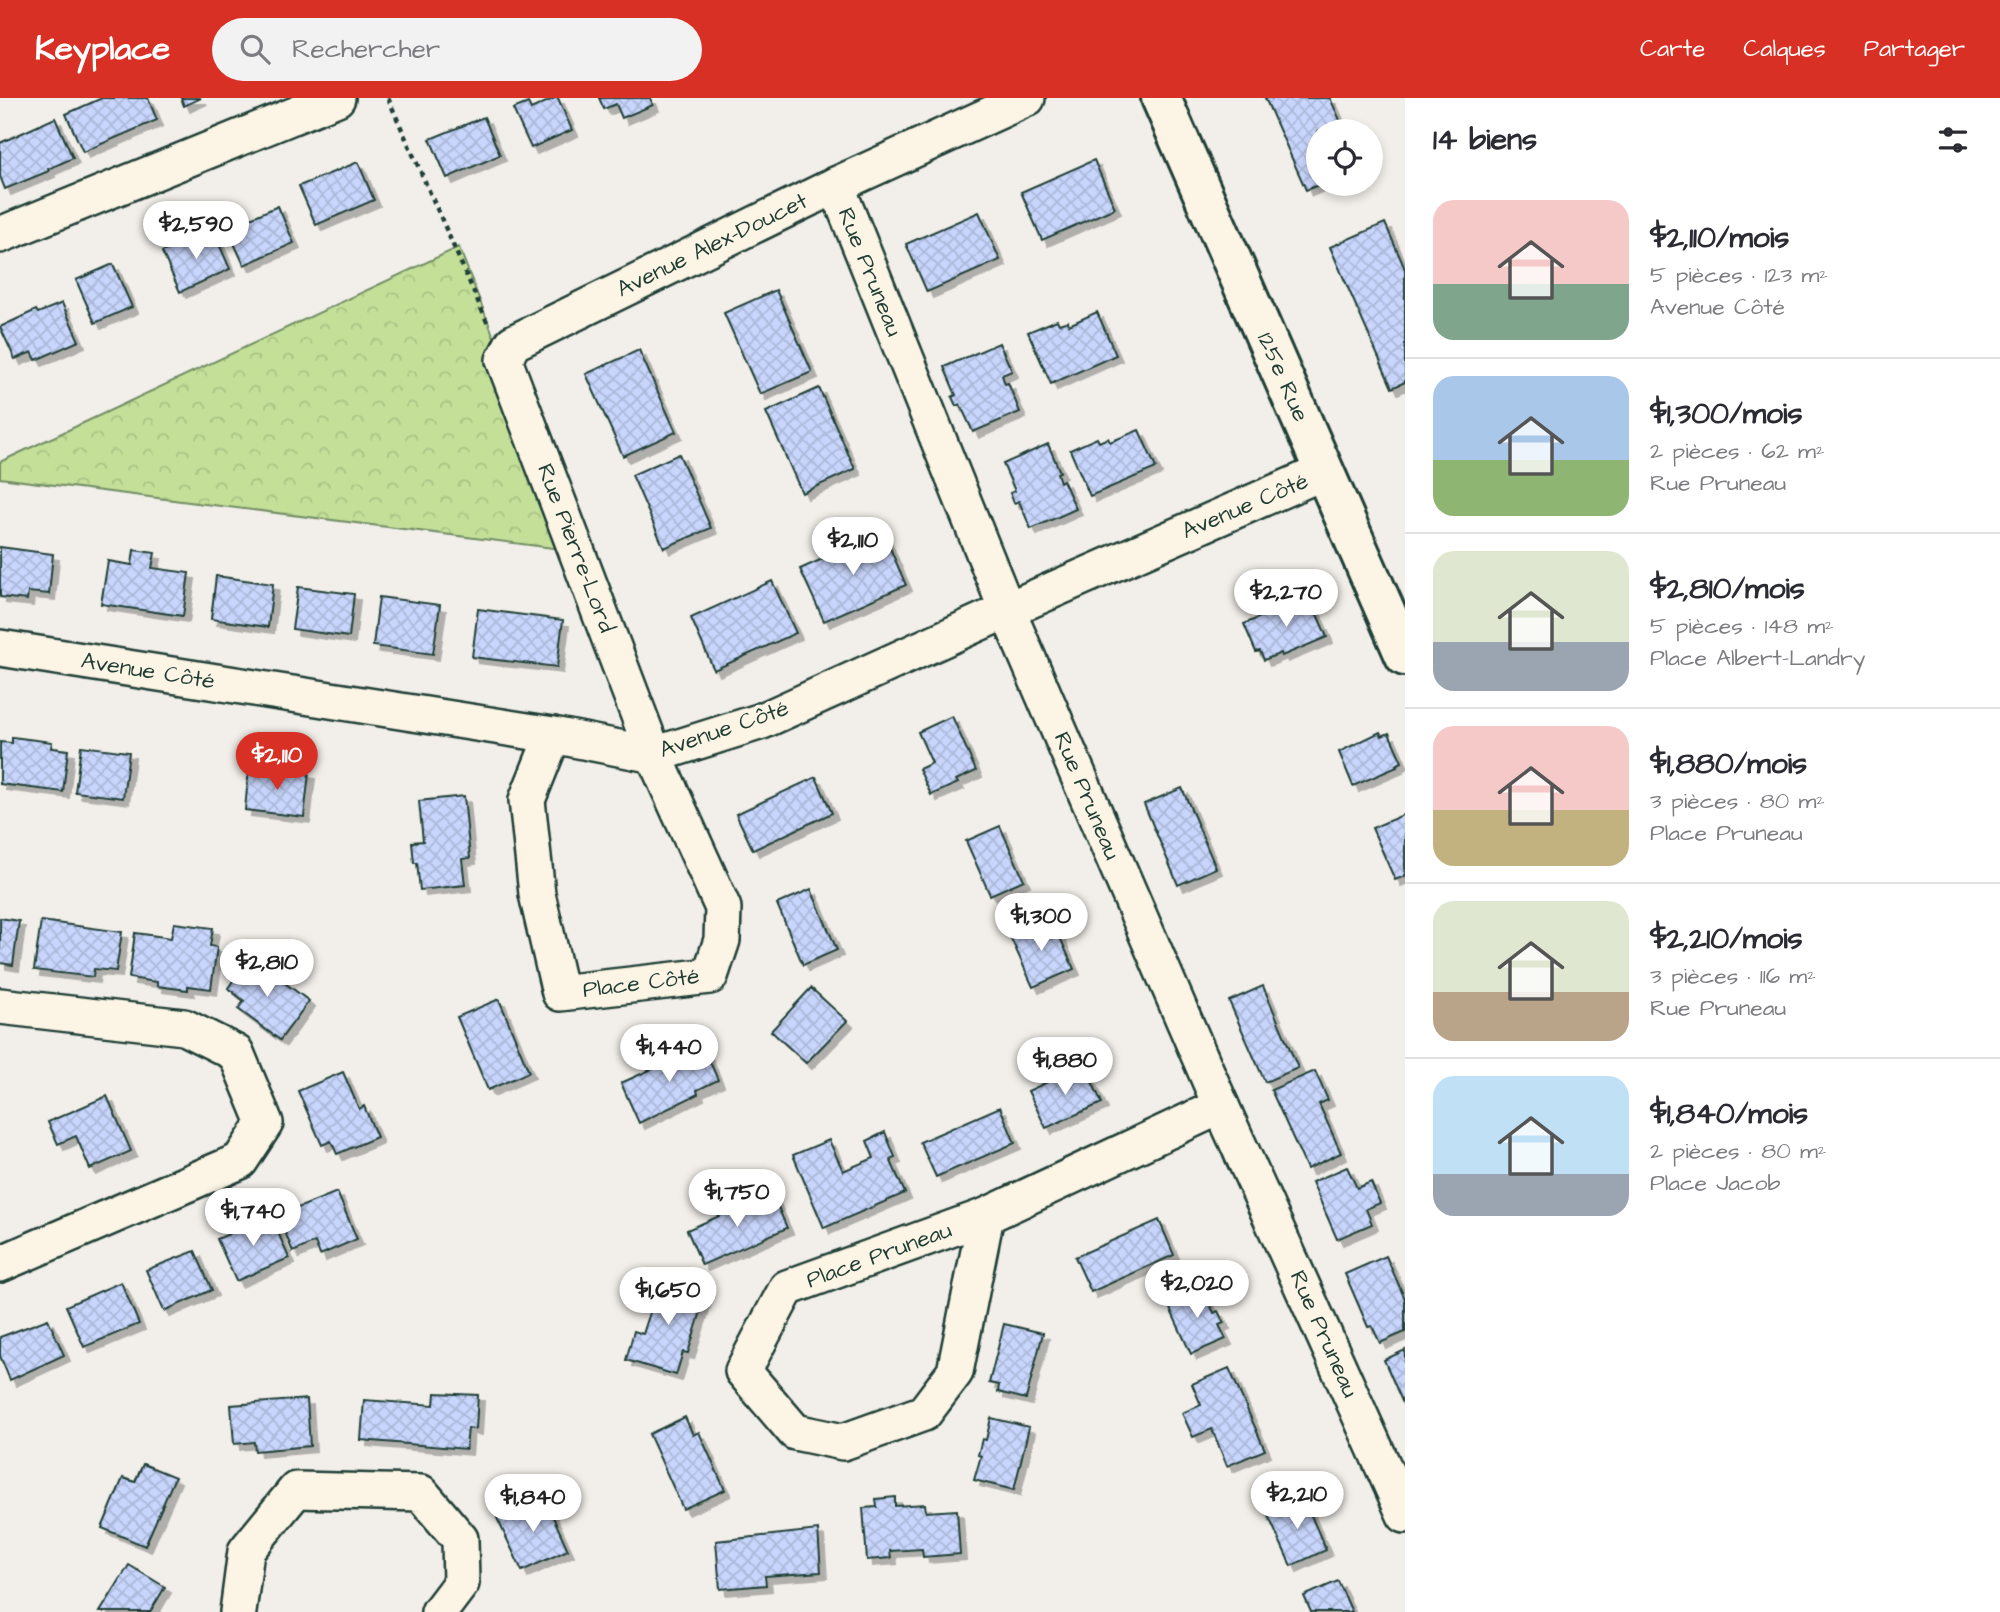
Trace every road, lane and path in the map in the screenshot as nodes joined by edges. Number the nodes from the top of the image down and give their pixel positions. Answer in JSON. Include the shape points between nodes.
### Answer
{"nodes":[{"id":1,"x":337,"y":98,"type":"edge"},
{"id":2,"x":388,"y":98,"type":"edge"},
{"id":3,"x":1027,"y":98,"type":"edge"},
{"id":4,"x":1161,"y":98,"type":"edge"},
{"id":5,"x":835,"y":185,"type":"junction"},
{"id":6,"x":0,"y":235,"type":"edge"},
{"id":7,"x":508,"y":351,"type":"junction"},
{"id":8,"x":1325,"y":471,"type":"junction"},
{"id":9,"x":1007,"y":610,"type":"junction"},
{"id":10,"x":0,"y":648,"type":"edge"},
{"id":11,"x":1405,"y":656,"type":"edge"},
{"id":12,"x":553,"y":735,"type":"junction"},
{"id":13,"x":654,"y":755,"type":"junction"},
{"id":14,"x":0,"y":1006,"type":"edge"},
{"id":15,"x":1221,"y":1106,"type":"junction"},
{"id":16,"x":986,"y":1216,"type":"junction"},
{"id":17,"x":0,"y":1264,"type":"edge"},
{"id":18,"x":1405,"y":1515,"type":"edge"},
{"id":19,"x":237,"y":1612,"type":"edge"},
{"id":20,"x":439,"y":1612,"type":"edge"}],
"edges":[{"from":1,"to":6,"type":"street"},
{"from":2,"to":7,"type":"path"},
{"from":3,"to":5,"type":"street","name":"Avenue Alex-Doucet"},
{"from":4,"to":8,"type":"main road","name":"125e Rue"},
{"from":5,"to":7,"type":"street","name":"Avenue Alex-Doucet"},
{"from":5,"to":9,"type":"street","name":"Rue Pruneau"},
{"from":7,"to":13,"type":"street","name":"Rue Pierre-Lord"},
{"from":8,"to":9,"type":"street","name":"Avenue Côté"},
{"from":8,"to":11,"type":"main road","name":"125e Rue"},
{"from":9,"to":13,"type":"street","name":"Avenue Côté","via":[[762,721]]},
{"from":9,"to":15,"type":"street","name":"Rue Pruneau"},
{"from":10,"to":12,"type":"street","name":"Avenue Côté"},
{"from":12,"to":13,"type":"street","name":"Avenue Côté"},
{"from":12,"to":13,"type":"street","name":"Place Côté","via":[[527,800],[537,894],[560,993],[710,976],[722,940],[723,908]]},
{"from":14,"to":17,"type":"street","via":[[184,1027],[236,1054],[265,1123],[240,1161]]},
{"from":15,"to":16,"type":"street","name":"Place Pruneau"},
{"from":15,"to":18,"type":"street","name":"Rue Pruneau"},
{"from":16,"to":16,"type":"street","name":"Place Pruneau","via":[[787,1288],[743,1371],[795,1432],[843,1442],[924,1413],[955,1372]]},
{"from":19,"to":20,"type":"street","via":[[246,1551],[296,1490],[421,1493],[460,1539],[461,1583]]}]}
